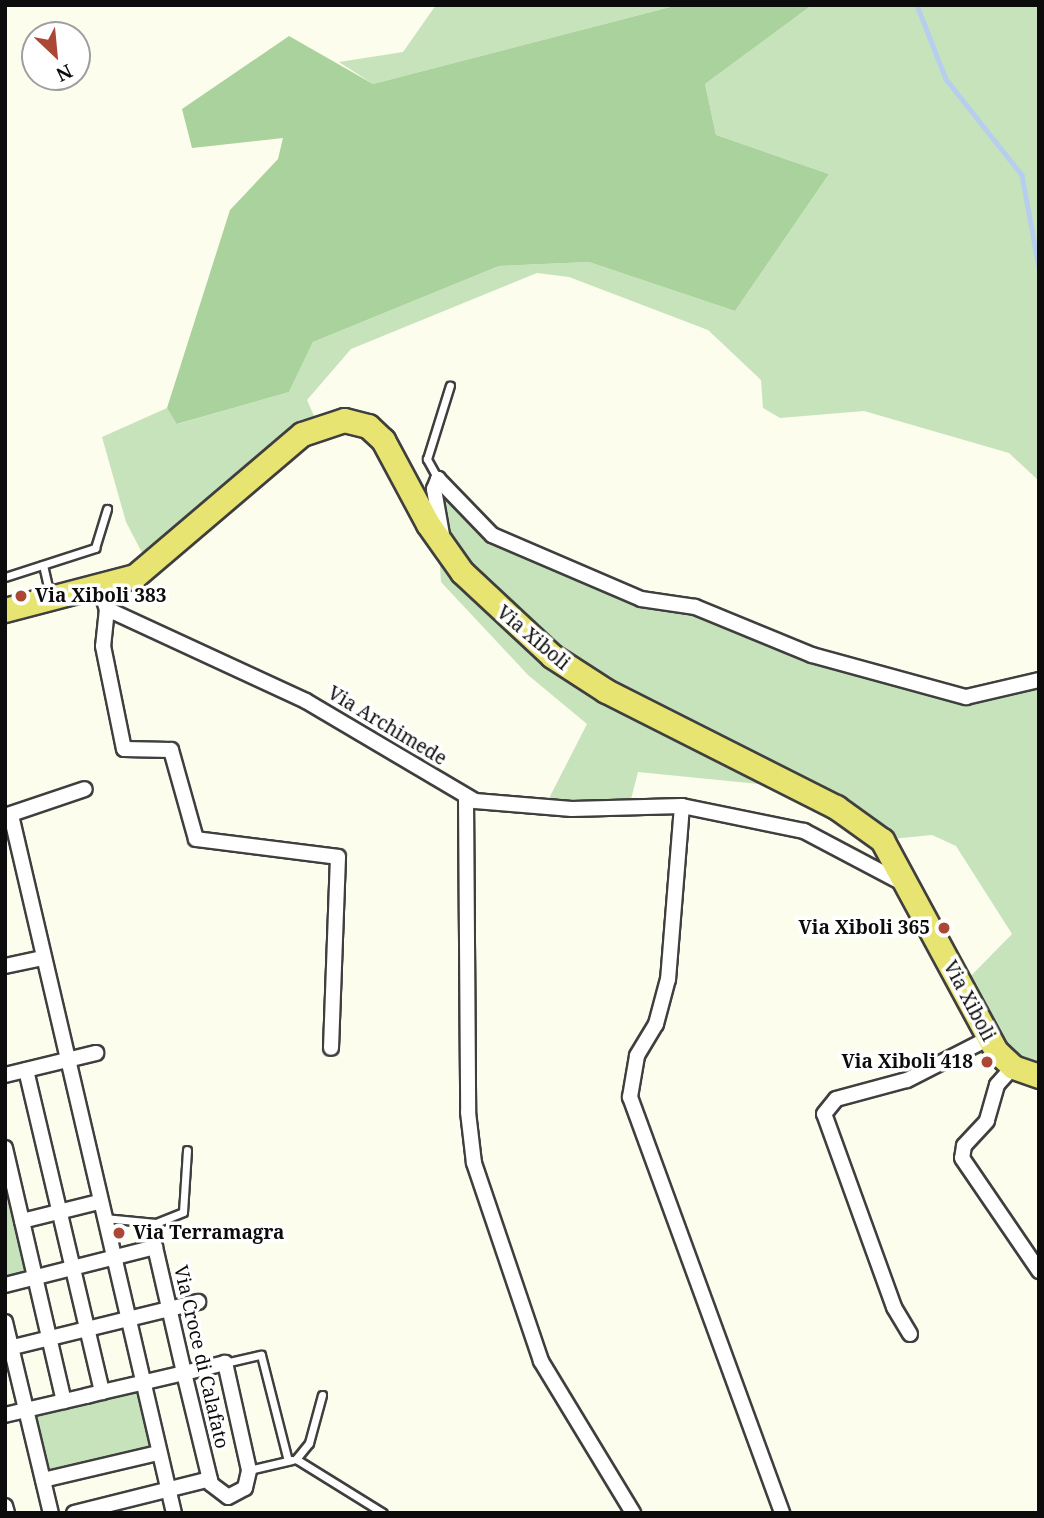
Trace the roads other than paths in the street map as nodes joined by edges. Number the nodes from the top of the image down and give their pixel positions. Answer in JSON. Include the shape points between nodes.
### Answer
{"nodes":[{"id":1,"x":450,"y":385,"type":"dead end"},
{"id":2,"x":438,"y":479,"type":"junction"},
{"id":3,"x":107,"y":509,"type":"dead end"},
{"id":4,"x":443,"y":549,"type":"junction"},
{"id":5,"x":43,"y":565,"type":"junction"},
{"id":6,"x":5,"y":577,"type":"edge"},
{"id":7,"x":103,"y":599,"type":"junction"},
{"id":8,"x":52,"y":600,"type":"junction"},
{"id":9,"x":5,"y":610,"type":"edge"},
{"id":10,"x":1039,"y":680,"type":"edge"},
{"id":11,"x":85,"y":789,"type":"dead end"},
{"id":12,"x":466,"y":797,"type":"junction"},
{"id":13,"x":682,"y":806,"type":"junction"},
{"id":14,"x":8,"y":815,"type":"edge"},
{"id":15,"x":908,"y":886,"type":"junction"},
{"id":16,"x":43,"y":958,"type":"junction"},
{"id":17,"x":5,"y":966,"type":"edge"},
{"id":18,"x":989,"y":1038,"type":"junction"},
{"id":19,"x":331,"y":1048,"type":"dead end"},
{"id":20,"x":96,"y":1053,"type":"dead end"},
{"id":21,"x":65,"y":1060,"type":"junction"},
{"id":22,"x":1013,"y":1067,"type":"junction"},
{"id":23,"x":26,"y":1070,"type":"junction"},
{"id":24,"x":6,"y":1071,"type":"edge"},
{"id":25,"x":1039,"y":1076,"type":"edge"},
{"id":26,"x":5,"y":1148,"type":"edge"},
{"id":27,"x":187,"y":1150,"type":"dead end"},
{"id":28,"x":99,"y":1202,"type":"junction"},
{"id":29,"x":60,"y":1212,"type":"junction"},
{"id":30,"x":103,"y":1218,"type":"junction"},
{"id":31,"x":22,"y":1221,"type":"junction"},
{"id":32,"x":112,"y":1258,"type":"junction"},
{"id":33,"x":73,"y":1268,"type":"junction"},
{"id":34,"x":1039,"y":1271,"type":"edge"},
{"id":35,"x":36,"y":1277,"type":"junction"},
{"id":36,"x":5,"y":1285,"type":"edge"},
{"id":37,"x":198,"y":1302,"type":"dead end"},
{"id":38,"x":170,"y":1309,"type":"junction"},
{"id":39,"x":127,"y":1319,"type":"junction"},
{"id":40,"x":5,"y":1322,"type":"edge"},
{"id":41,"x":87,"y":1329,"type":"junction"},
{"id":42,"x":910,"y":1334,"type":"dead end"},
{"id":43,"x":50,"y":1338,"type":"junction"},
{"id":44,"x":8,"y":1348,"type":"edge"},
{"id":45,"x":225,"y":1363,"type":"junction"},
{"id":46,"x":184,"y":1373,"type":"junction"},
{"id":47,"x":141,"y":1383,"type":"junction"},
{"id":48,"x":102,"y":1392,"type":"junction"},
{"id":49,"x":322,"y":1395,"type":"dead end"},
{"id":50,"x":64,"y":1401,"type":"junction"},
{"id":51,"x":26,"y":1410,"type":"junction"},
{"id":52,"x":5,"y":1415,"type":"edge"},
{"id":53,"x":158,"y":1453,"type":"junction"},
{"id":54,"x":296,"y":1459,"type":"junction"},
{"id":55,"x":288,"y":1461,"type":"junction"},
{"id":56,"x":249,"y":1470,"type":"junction"},
{"id":57,"x":210,"y":1479,"type":"junction"},
{"id":58,"x":43,"y":1480,"type":"junction"},
{"id":59,"x":167,"y":1489,"type":"junction"},
{"id":60,"x":5,"y":1506,"type":"edge"},
{"id":61,"x":7,"y":1513,"type":"edge"},
{"id":62,"x":51,"y":1513,"type":"edge"},
{"id":63,"x":74,"y":1513,"type":"edge"},
{"id":64,"x":174,"y":1513,"type":"edge"},
{"id":65,"x":383,"y":1513,"type":"edge"},
{"id":66,"x":633,"y":1513,"type":"edge"},
{"id":67,"x":782,"y":1513,"type":"edge"}],
"edges":[{"from":1,"to":2,"type":"lane","via":[[427,459]]},
{"from":2,"to":4,"type":"street","via":[[434,489],[446,531]]},
{"from":2,"to":10,"type":"street","via":[[492,535],[641,599],[695,607],[812,655],[966,697]]},
{"from":3,"to":5,"type":"lane","via":[[96,548]]},
{"from":4,"to":7,"type":"main road","name":"Via Xiboli","via":[[383,440],[368,426],[344,420],[302,434],[149,566]]},
{"from":4,"to":15,"type":"main road","name":"Via Xiboli","via":[[483,595],[583,678],[861,823],[881,840]]},
{"from":5,"to":6,"type":"lane"},
{"from":5,"to":8,"type":"lane"},
{"from":7,"to":8,"type":"main road","name":"Via Xiboli"},
{"from":7,"to":12,"type":"street","name":"Via Archimede","via":[[347,722]]},
{"from":7,"to":19,"type":"street","via":[[103,646],[124,749],[171,750],[191,833],[205,843],[338,857]]},
{"from":8,"to":9,"type":"main road","name":"Via Xiboli"},
{"from":11,"to":14,"type":"street"},
{"from":12,"to":13,"type":"street","name":"Via Archimede","via":[[506,807]]},
{"from":12,"to":66,"type":"street","via":[[468,1112],[474,1163],[521,1317],[541,1361]]},
{"from":13,"to":15,"type":"street","name":"Via Archimede","via":[[804,831]]},
{"from":13,"to":67,"type":"street","via":[[668,979],[659,1016],[637,1056],[630,1097]]},
{"from":14,"to":16,"type":"street"},
{"from":15,"to":18,"type":"main road","name":"Via Xiboli"},
{"from":16,"to":17,"type":"street"},
{"from":16,"to":21,"type":"street"},
{"from":18,"to":22,"type":"main road","name":"Via Xiboli"},
{"from":18,"to":42,"type":"street","via":[[907,1080],[836,1099],[824,1114],[894,1307]]},
{"from":20,"to":21,"type":"street"},
{"from":21,"to":23,"type":"street"},
{"from":21,"to":28,"type":"street"},
{"from":22,"to":25,"type":"main road"},
{"from":22,"to":34,"type":"street","via":[[997,1085],[987,1121],[964,1146],[962,1158]]},
{"from":23,"to":24,"type":"street"},
{"from":23,"to":29,"type":"street"},
{"from":26,"to":31,"type":"street"},
{"from":27,"to":30,"type":"lane","via":[[183,1212],[156,1223]]},
{"from":28,"to":29,"type":"street"},
{"from":28,"to":30,"type":"street"},
{"from":29,"to":31,"type":"street"},
{"from":29,"to":33,"type":"street"},
{"from":30,"to":32,"type":"street"},
{"from":31,"to":35,"type":"street"},
{"from":32,"to":33,"type":"street"},
{"from":32,"to":38,"type":"street","name":"Via Croce di Calafato","via":[[155,1247]]},
{"from":32,"to":39,"type":"street"},
{"from":33,"to":35,"type":"street"},
{"from":33,"to":41,"type":"street"},
{"from":35,"to":36,"type":"street"},
{"from":35,"to":43,"type":"street"},
{"from":37,"to":38,"type":"street"},
{"from":38,"to":39,"type":"street"},
{"from":38,"to":46,"type":"street","name":"Via Croce di Calafato"},
{"from":39,"to":41,"type":"street"},
{"from":39,"to":47,"type":"street"},
{"from":40,"to":44,"type":"street"},
{"from":41,"to":43,"type":"street"},
{"from":41,"to":48,"type":"street"},
{"from":43,"to":44,"type":"street"},
{"from":43,"to":50,"type":"street"},
{"from":44,"to":51,"type":"street"},
{"from":45,"to":46,"type":"street"},
{"from":45,"to":55,"type":"lane","via":[[261,1355]]},
{"from":45,"to":56,"type":"street"},
{"from":46,"to":47,"type":"street"},
{"from":46,"to":57,"type":"street","name":"Via Croce di Calafato"},
{"from":47,"to":48,"type":"street"},
{"from":47,"to":53,"type":"street"},
{"from":48,"to":50,"type":"street"},
{"from":49,"to":54,"type":"lane","via":[[309,1443]]},
{"from":50,"to":51,"type":"street"},
{"from":51,"to":52,"type":"street"},
{"from":51,"to":58,"type":"street"},
{"from":53,"to":58,"type":"street"},
{"from":53,"to":59,"type":"street"},
{"from":54,"to":55,"type":"lane"},
{"from":54,"to":65,"type":"lane"},
{"from":55,"to":56,"type":"lane"},
{"from":56,"to":57,"type":"street","via":[[236,1496],[218,1493]]},
{"from":57,"to":59,"type":"street"},
{"from":58,"to":62,"type":"street"},
{"from":59,"to":63,"type":"street"},
{"from":59,"to":64,"type":"street"},
{"from":60,"to":61,"type":"street"}]}
